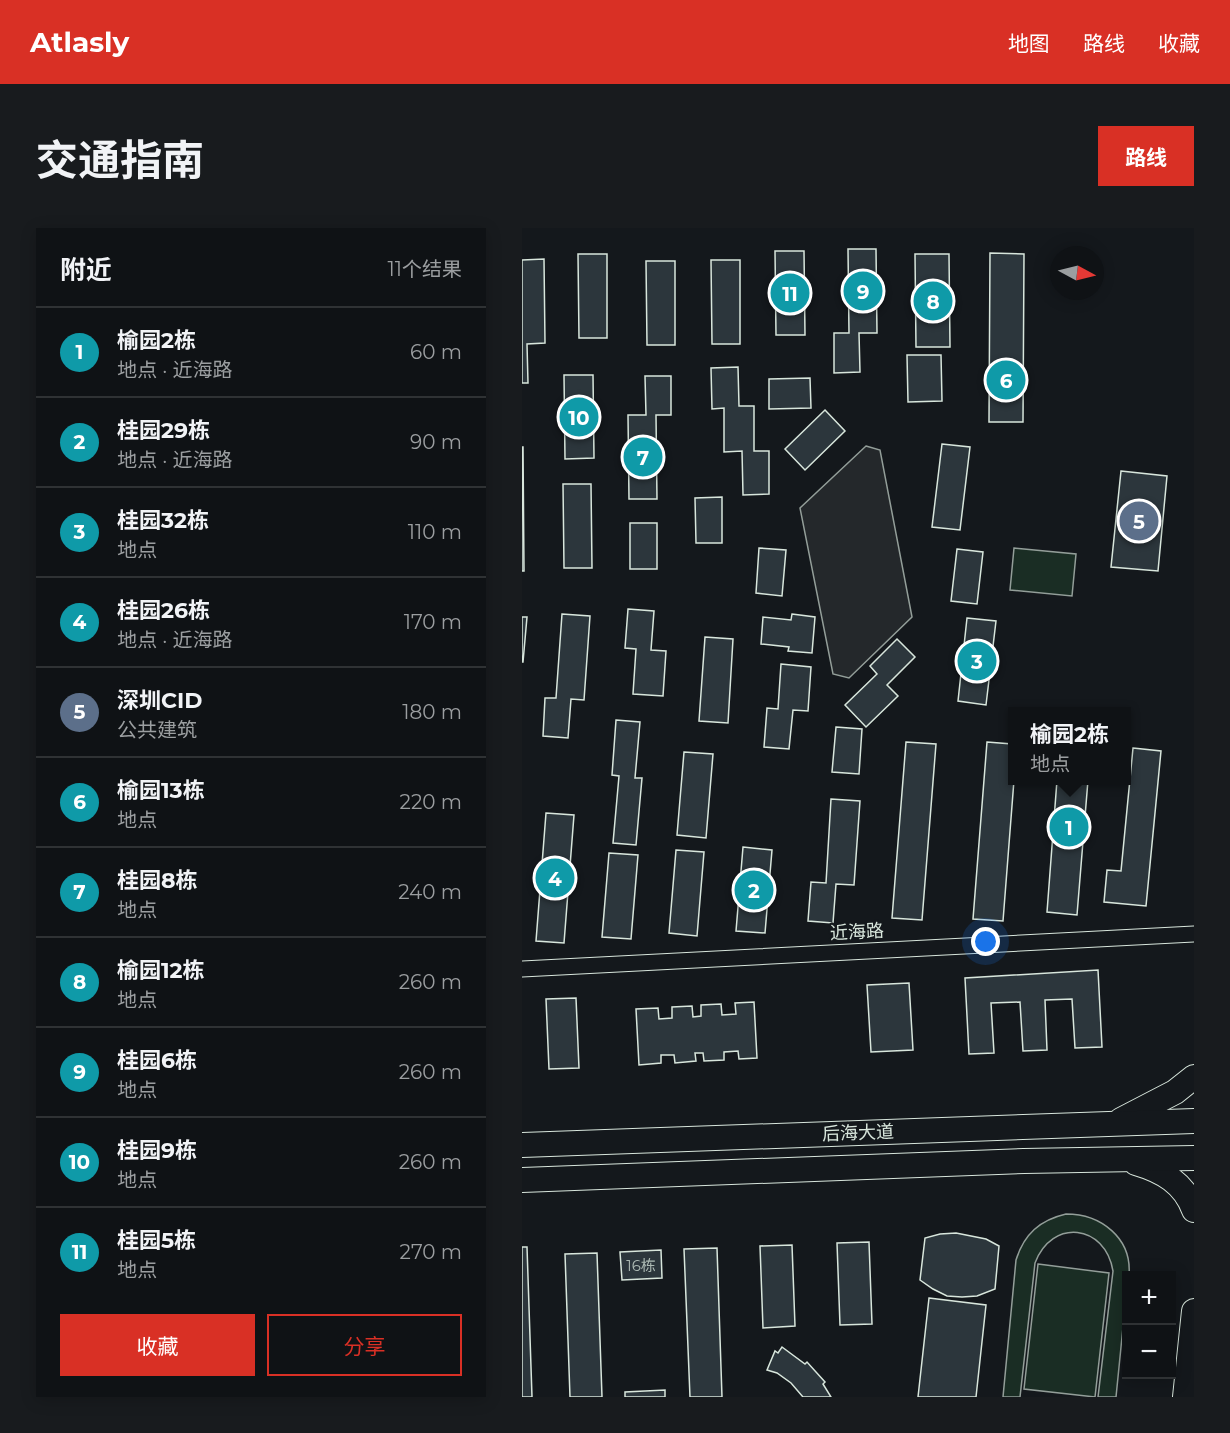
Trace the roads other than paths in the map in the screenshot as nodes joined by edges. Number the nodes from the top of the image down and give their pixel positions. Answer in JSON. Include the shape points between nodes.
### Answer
{"nodes":[{"id":1,"x":1194,"y":934,"type":"edge"},
{"id":2,"x":522,"y":969,"type":"edge"},
{"id":3,"x":1194,"y":1077,"type":"edge"},
{"id":4,"x":1194,"y":1121,"type":"edge"},
{"id":5,"x":1113,"y":1123,"type":"junction"},
{"id":6,"x":522,"y":1145,"type":"edge"},
{"id":7,"x":1194,"y":1158,"type":"edge"},
{"id":8,"x":1122,"y":1159,"type":"junction"},
{"id":9,"x":522,"y":1180,"type":"edge"},
{"id":10,"x":1194,"y":1210,"type":"edge"},
{"id":11,"x":1194,"y":1311,"type":"edge"},
{"id":12,"x":1185,"y":1397,"type":"edge"}],
"edges":[{"from":1,"to":2,"type":"street","name":"近海路"},
{"from":3,"to":5,"type":"main road","via":[[1174,1092]]},
{"from":4,"to":5,"type":"main road","name":"后海大道"},
{"from":5,"to":6,"type":"main road","name":"后海大道"},
{"from":7,"to":8,"type":"main road","name":"后海大道"},
{"from":8,"to":9,"type":"main road","name":"后海大道"},
{"from":8,"to":10,"type":"main road","via":[[1158,1170],[1178,1183]]},
{"from":11,"to":12,"type":"main road"}]}
